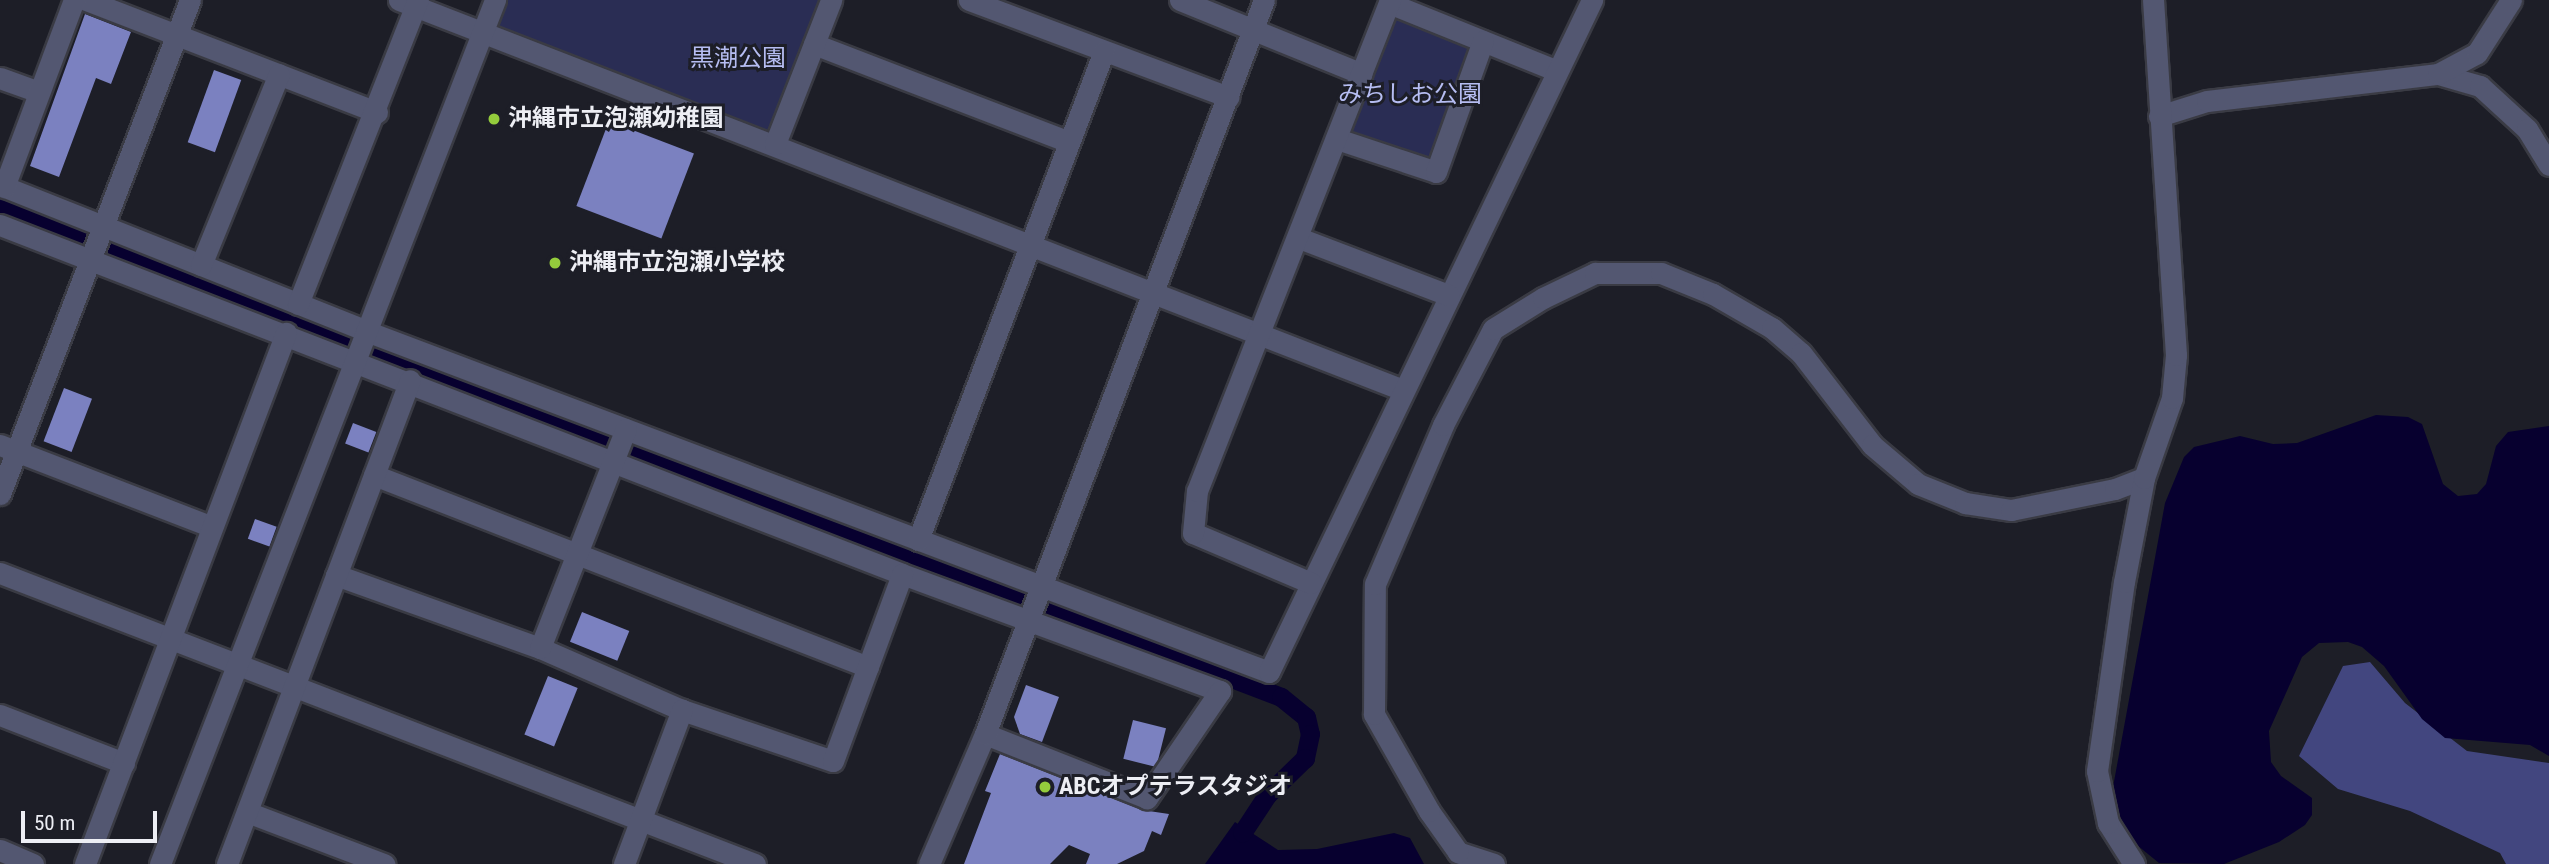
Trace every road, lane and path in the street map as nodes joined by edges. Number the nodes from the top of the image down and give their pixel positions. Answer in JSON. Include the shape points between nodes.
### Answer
{"nodes":[{"id":1,"x":74,"y":0,"type":"edge"},
{"id":2,"x":86,"y":0,"type":"edge"},
{"id":3,"x":190,"y":0,"type":"edge"},
{"id":4,"x":495,"y":0,"type":"edge"},
{"id":5,"x":831,"y":0,"type":"edge"},
{"id":6,"x":969,"y":0,"type":"edge"},
{"id":7,"x":1180,"y":0,"type":"edge"},
{"id":8,"x":1264,"y":0,"type":"edge"},
{"id":9,"x":1592,"y":0,"type":"edge"},
{"id":10,"x":2153,"y":0,"type":"edge"},
{"id":11,"x":2511,"y":0,"type":"edge"},
{"id":12,"x":1389,"y":1,"type":"edge"},
{"id":13,"x":411,"y":2,"type":"edge"},
{"id":14,"x":1254,"y":28,"type":"junction"},
{"id":15,"x":178,"y":33,"type":"junction"},
{"id":16,"x":482,"y":35,"type":"junction"},
{"id":17,"x":1483,"y":41,"type":"junction"},
{"id":18,"x":814,"y":44,"type":"junction"},
{"id":19,"x":1104,"y":51,"type":"junction"},
{"id":20,"x":1555,"y":70,"type":"junction"},
{"id":21,"x":279,"y":74,"type":"junction"},
{"id":22,"x":1362,"y":74,"type":"junction"},
{"id":23,"x":2438,"y":74,"type":"junction"},
{"id":24,"x":0,"y":78,"type":"edge"},
{"id":25,"x":39,"y":92,"type":"junction"},
{"id":26,"x":1227,"y":97,"type":"junction"},
{"id":27,"x":377,"y":112,"type":"junction"},
{"id":28,"x":2159,"y":116,"type":"junction"},
{"id":29,"x":1337,"y":139,"type":"junction"},
{"id":30,"x":1069,"y":142,"type":"junction"},
{"id":31,"x":775,"y":144,"type":"junction"},
{"id":32,"x":2549,"y":165,"type":"edge"},
{"id":33,"x":2,"y":186,"type":"edge"},
{"id":34,"x":0,"y":225,"type":"edge"},
{"id":35,"x":105,"y":227,"type":"junction"},
{"id":36,"x":1299,"y":237,"type":"junction"},
{"id":37,"x":1031,"y":244,"type":"junction"},
{"id":38,"x":92,"y":260,"type":"junction"},
{"id":39,"x":201,"y":265,"type":"junction"},
{"id":40,"x":1153,"y":292,"type":"junction"},
{"id":41,"x":1448,"y":295,"type":"junction"},
{"id":42,"x":298,"y":304,"type":"junction"},
{"id":43,"x":366,"y":331,"type":"junction"},
{"id":44,"x":286,"y":333,"type":"junction"},
{"id":45,"x":1262,"y":335,"type":"junction"},
{"id":46,"x":355,"y":359,"type":"junction"},
{"id":47,"x":410,"y":380,"type":"junction"},
{"id":48,"x":1403,"y":390,"type":"junction"},
{"id":49,"x":626,"y":429,"type":"junction"},
{"id":50,"x":8,"y":448,"type":"edge"},
{"id":51,"x":613,"y":460,"type":"junction"},
{"id":52,"x":374,"y":475,"type":"junction"},
{"id":53,"x":2144,"y":478,"type":"junction"},
{"id":54,"x":0,"y":494,"type":"edge"},
{"id":55,"x":210,"y":526,"type":"junction"},
{"id":56,"x":918,"y":540,"type":"junction"},
{"id":57,"x":576,"y":553,"type":"junction"},
{"id":58,"x":0,"y":573,"type":"edge"},
{"id":59,"x":902,"y":574,"type":"junction"},
{"id":60,"x":336,"y":575,"type":"junction"},
{"id":61,"x":1311,"y":583,"type":"junction"},
{"id":62,"x":1034,"y":602,"type":"junction"},
{"id":63,"x":171,"y":639,"type":"junction"},
{"id":64,"x":540,"y":648,"type":"junction"},
{"id":65,"x":237,"y":664,"type":"junction"},
{"id":66,"x":868,"y":667,"type":"junction"},
{"id":67,"x":294,"y":686,"type":"junction"},
{"id":68,"x":682,"y":710,"type":"junction"},
{"id":69,"x":0,"y":715,"type":"edge"},
{"id":70,"x":985,"y":733,"type":"junction"},
{"id":71,"x":124,"y":763,"type":"junction"},
{"id":72,"x":247,"y":812,"type":"junction"},
{"id":73,"x":643,"y":821,"type":"junction"},
{"id":74,"x":0,"y":850,"type":"edge"},
{"id":75,"x":33,"y":864,"type":"edge"},
{"id":76,"x":85,"y":864,"type":"edge"},
{"id":77,"x":160,"y":864,"type":"edge"},
{"id":78,"x":227,"y":864,"type":"edge"},
{"id":79,"x":384,"y":864,"type":"edge"},
{"id":80,"x":624,"y":864,"type":"edge"},
{"id":81,"x":755,"y":864,"type":"edge"},
{"id":82,"x":929,"y":864,"type":"edge"},
{"id":83,"x":1494,"y":864,"type":"edge"},
{"id":84,"x":2134,"y":864,"type":"edge"}],
"edges":[{"from":1,"to":25,"type":"street"},
{"from":2,"to":15,"type":"street"},
{"from":3,"to":15,"type":"street"},
{"from":4,"to":16,"type":"street"},
{"from":5,"to":18,"type":"street"},
{"from":6,"to":19,"type":"street"},
{"from":7,"to":14,"type":"street"},
{"from":8,"to":14,"type":"street"},
{"from":9,"to":20,"type":"street"},
{"from":10,"to":28,"type":"street"},
{"from":11,"to":23,"type":"street","via":[[2477,53]]},
{"from":12,"to":17,"type":"street"},
{"from":12,"to":22,"type":"street"},
{"from":13,"to":16,"type":"street"},
{"from":13,"to":27,"type":"street"},
{"from":14,"to":22,"type":"street"},
{"from":14,"to":26,"type":"street"},
{"from":15,"to":21,"type":"street"},
{"from":15,"to":35,"type":"street"},
{"from":16,"to":31,"type":"street"},
{"from":16,"to":43,"type":"street"},
{"from":17,"to":20,"type":"street"},
{"from":17,"to":29,"type":"street","via":[[1436,172]]},
{"from":18,"to":30,"type":"street"},
{"from":18,"to":31,"type":"street"},
{"from":19,"to":26,"type":"street"},
{"from":19,"to":30,"type":"street"},
{"from":20,"to":41,"type":"street"},
{"from":21,"to":27,"type":"street"},
{"from":21,"to":39,"type":"street"},
{"from":22,"to":29,"type":"street"},
{"from":23,"to":28,"type":"street","via":[[2207,101]]},
{"from":23,"to":32,"type":"street","via":[[2480,86],[2527,129]]},
{"from":24,"to":25,"type":"street"},
{"from":25,"to":33,"type":"street"},
{"from":26,"to":40,"type":"street"},
{"from":27,"to":42,"type":"street"},
{"from":28,"to":53,"type":"street","via":[[2176,355],[2172,398]]},
{"from":29,"to":36,"type":"street"},
{"from":30,"to":37,"type":"street"},
{"from":31,"to":37,"type":"street"},
{"from":33,"to":35,"type":"street"},
{"from":34,"to":38,"type":"street"},
{"from":35,"to":38,"type":"street"},
{"from":35,"to":39,"type":"street"},
{"from":36,"to":41,"type":"street"},
{"from":36,"to":45,"type":"street"},
{"from":37,"to":40,"type":"street"},
{"from":37,"to":56,"type":"street"},
{"from":38,"to":44,"type":"street"},
{"from":38,"to":50,"type":"street"},
{"from":39,"to":42,"type":"street"},
{"from":40,"to":45,"type":"street"},
{"from":40,"to":62,"type":"street"},
{"from":41,"to":48,"type":"street"},
{"from":42,"to":43,"type":"street"},
{"from":43,"to":46,"type":"street"},
{"from":43,"to":49,"type":"street"},
{"from":44,"to":46,"type":"street"},
{"from":44,"to":55,"type":"street"},
{"from":45,"to":48,"type":"street"},
{"from":45,"to":61,"type":"street","via":[[1196,491],[1193,533]]},
{"from":46,"to":47,"type":"street"},
{"from":46,"to":65,"type":"street"},
{"from":47,"to":51,"type":"street"},
{"from":47,"to":52,"type":"street"},
{"from":48,"to":61,"type":"street"},
{"from":49,"to":51,"type":"street"},
{"from":49,"to":56,"type":"street"},
{"from":50,"to":54,"type":"street"},
{"from":50,"to":55,"type":"street"},
{"from":51,"to":57,"type":"street"},
{"from":51,"to":59,"type":"street"},
{"from":52,"to":57,"type":"street"},
{"from":52,"to":60,"type":"street"},
{"from":53,"to":83,"type":"street","via":[[2115,489],[2011,510],[1965,503],[1909,476],[1872,445],[1801,353],[1772,328],[1713,294],[1661,273],[1595,273],[1543,298],[1493,328],[1443,425],[1375,584],[1374,714],[1458,852]]},
{"from":53,"to":84,"type":"street","via":[[2097,771],[2108,823]]},
{"from":55,"to":63,"type":"street"},
{"from":56,"to":62,"type":"street"},
{"from":57,"to":64,"type":"street"},
{"from":57,"to":66,"type":"street"},
{"from":58,"to":63,"type":"street"},
{"from":59,"to":62,"type":"street"},
{"from":59,"to":66,"type":"street"},
{"from":60,"to":64,"type":"street"},
{"from":60,"to":67,"type":"street"},
{"from":61,"to":62,"type":"street","via":[[1269,672]]},
{"from":62,"to":70,"type":"street"},
{"from":62,"to":70,"type":"street","via":[[1220,691],[1147,798]]},
{"from":63,"to":65,"type":"street"},
{"from":63,"to":71,"type":"street"},
{"from":64,"to":68,"type":"street"},
{"from":65,"to":67,"type":"street"},
{"from":65,"to":77,"type":"street"},
{"from":66,"to":68,"type":"street","via":[[833,761]]},
{"from":67,"to":72,"type":"street"},
{"from":67,"to":73,"type":"street"},
{"from":68,"to":73,"type":"street"},
{"from":69,"to":71,"type":"street"},
{"from":70,"to":82,"type":"street"},
{"from":71,"to":76,"type":"street"},
{"from":72,"to":78,"type":"street"},
{"from":72,"to":79,"type":"street"},
{"from":73,"to":80,"type":"street"},
{"from":73,"to":81,"type":"street"},
{"from":74,"to":75,"type":"street"}]}
